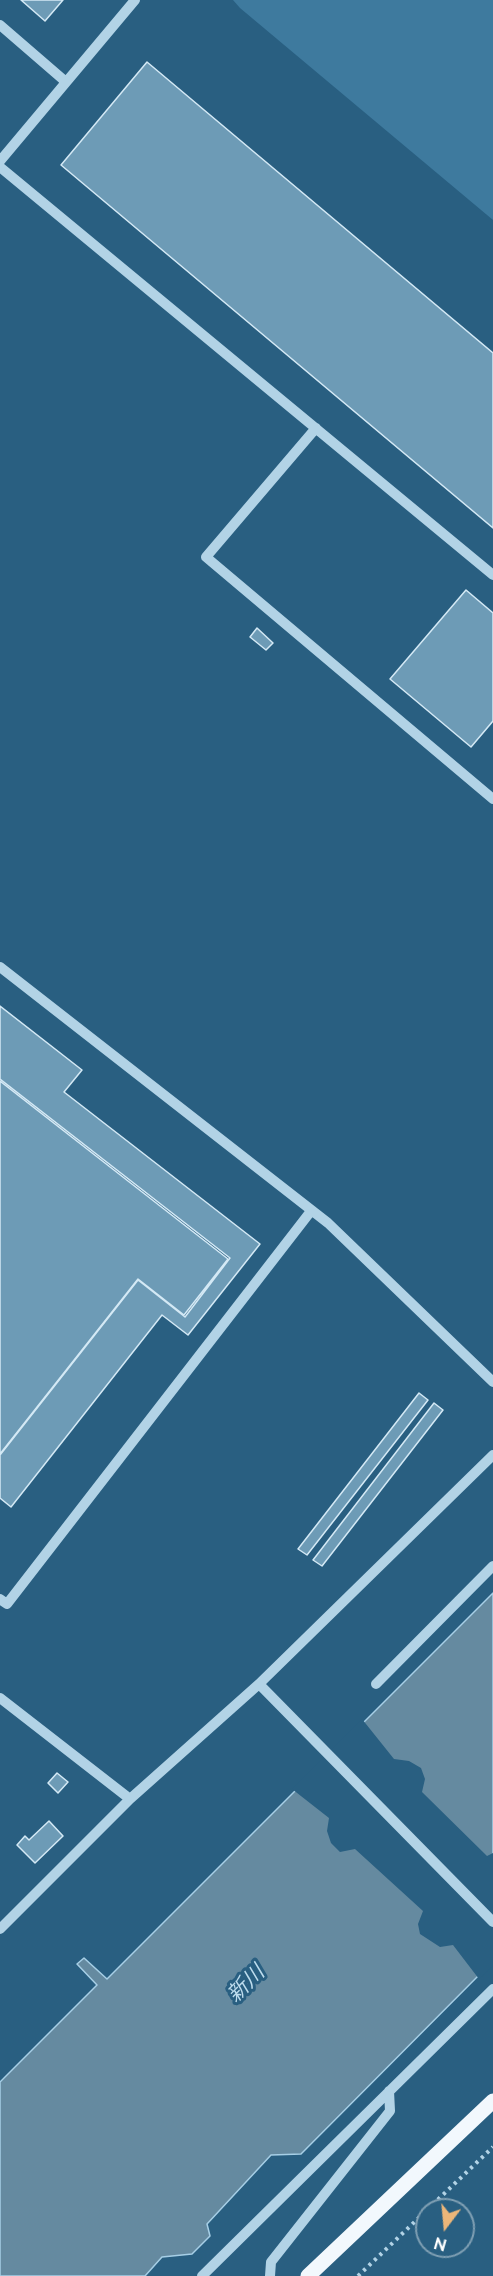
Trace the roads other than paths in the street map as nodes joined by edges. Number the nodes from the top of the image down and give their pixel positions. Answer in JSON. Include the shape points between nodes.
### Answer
{"nodes":[{"id":1,"x":135,"y":0,"type":"edge"},
{"id":2,"x":0,"y":25,"type":"edge"},
{"id":3,"x":66,"y":82,"type":"junction"},
{"id":4,"x":0,"y":161,"type":"edge"},
{"id":5,"x":0,"y":166,"type":"edge"},
{"id":6,"x":316,"y":428,"type":"junction"},
{"id":7,"x":493,"y":575,"type":"edge"},
{"id":8,"x":493,"y":799,"type":"edge"},
{"id":9,"x":0,"y":966,"type":"edge"},
{"id":10,"x":312,"y":1211,"type":"junction"},
{"id":11,"x":493,"y":1382,"type":"edge"},
{"id":12,"x":493,"y":1455,"type":"edge"},
{"id":13,"x":493,"y":1566,"type":"edge"},
{"id":14,"x":0,"y":1599,"type":"edge"},
{"id":15,"x":259,"y":1684,"type":"junction"},
{"id":16,"x":375,"y":1684,"type":"dead end"},
{"id":17,"x":0,"y":1698,"type":"edge"},
{"id":18,"x":130,"y":1799,"type":"junction"},
{"id":19,"x":493,"y":1922,"type":"edge"},
{"id":20,"x":0,"y":1929,"type":"edge"},
{"id":21,"x":493,"y":1989,"type":"edge"},
{"id":22,"x":389,"y":2091,"type":"junction"},
{"id":23,"x":493,"y":2101,"type":"edge"},
{"id":24,"x":202,"y":2276,"type":"edge"},
{"id":25,"x":270,"y":2276,"type":"edge"},
{"id":26,"x":308,"y":2276,"type":"edge"}],
"edges":[{"from":1,"to":3,"type":"street"},
{"from":2,"to":3,"type":"street"},
{"from":3,"to":4,"type":"street"},
{"from":5,"to":6,"type":"street"},
{"from":6,"to":7,"type":"street"},
{"from":6,"to":8,"type":"street","via":[[206,557]]},
{"from":9,"to":10,"type":"street"},
{"from":10,"to":11,"type":"street"},
{"from":10,"to":14,"type":"street","via":[[6,1604]]},
{"from":12,"to":15,"type":"street"},
{"from":13,"to":16,"type":"street"},
{"from":15,"to":18,"type":"street"},
{"from":15,"to":19,"type":"street"},
{"from":17,"to":18,"type":"street"},
{"from":18,"to":20,"type":"street"},
{"from":21,"to":22,"type":"street"},
{"from":22,"to":24,"type":"street"},
{"from":22,"to":25,"type":"street","via":[[390,2111],[271,2262]]},
{"from":23,"to":26,"type":"main road"}]}
